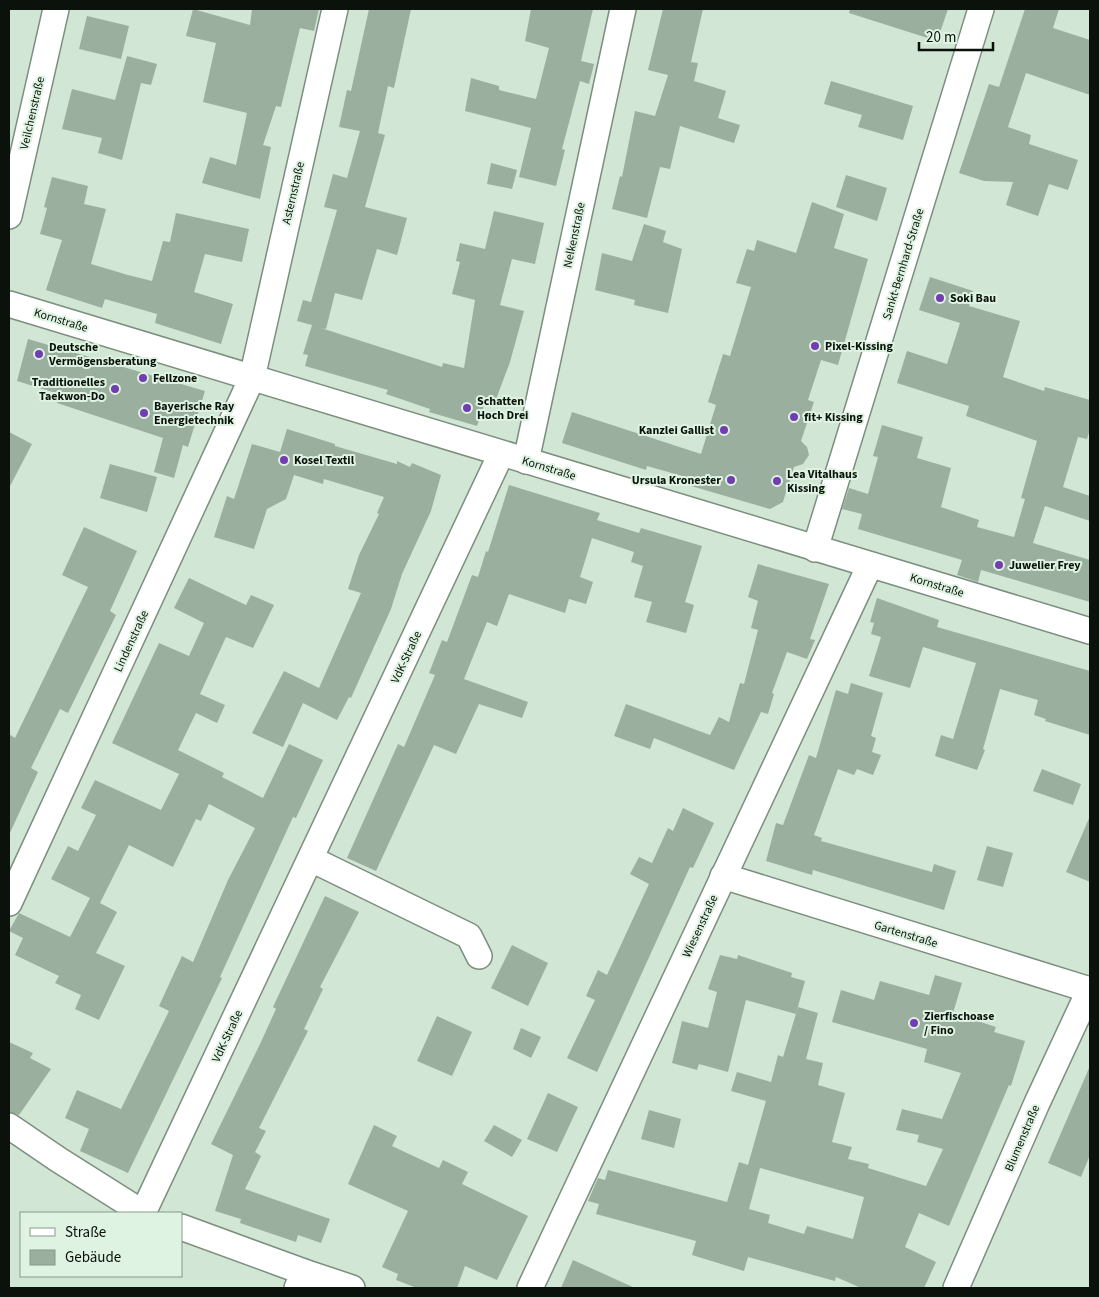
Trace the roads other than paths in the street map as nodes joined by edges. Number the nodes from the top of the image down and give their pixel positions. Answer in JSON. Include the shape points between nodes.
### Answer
{"nodes":[{"id":1,"x":56,"y":9,"type":"edge"},
{"id":2,"x":336,"y":9,"type":"edge"},
{"id":3,"x":623,"y":9,"type":"edge"},
{"id":4,"x":981,"y":9,"type":"edge"},
{"id":5,"x":9,"y":216,"type":"edge"},
{"id":6,"x":9,"y":304,"type":"edge"},
{"id":7,"x":252,"y":378,"type":"junction"},
{"id":8,"x":502,"y":454,"type":"junction"},
{"id":9,"x":526,"y":461,"type":"junction"},
{"id":10,"x":816,"y":548,"type":"junction"},
{"id":11,"x":870,"y":565,"type":"junction"},
{"id":12,"x":1090,"y":631,"type":"edge"},
{"id":13,"x":310,"y":859,"type":"junction"},
{"id":14,"x":723,"y":876,"type":"junction"},
{"id":15,"x":9,"y":903,"type":"edge"},
{"id":16,"x":479,"y":956,"type":"dead end"},
{"id":17,"x":1090,"y":990,"type":"edge"},
{"id":18,"x":9,"y":1126,"type":"edge"},
{"id":19,"x":141,"y":1212,"type":"edge"},
{"id":20,"x":143,"y":1212,"type":"edge"},
{"id":21,"x":182,"y":1227,"type":"edge"},
{"id":22,"x":300,"y":1280,"type":"edge"},
{"id":23,"x":352,"y":1288,"type":"edge"},
{"id":24,"x":530,"y":1288,"type":"edge"},
{"id":25,"x":956,"y":1288,"type":"edge"}],
"edges":[{"from":1,"to":5,"type":"street","name":"Veilchenstraße"},
{"from":2,"to":7,"type":"street","name":"Asternstraße"},
{"from":3,"to":9,"type":"street","name":"Nelkenstraße"},
{"from":4,"to":10,"type":"street","name":"Sankt-Bernhard-Straße"},
{"from":6,"to":7,"type":"street","name":"Kornstraße"},
{"from":7,"to":8,"type":"street","name":"Kornstraße"},
{"from":7,"to":15,"type":"street","name":"Lindenstraße"},
{"from":8,"to":9,"type":"street","name":"Kornstraße"},
{"from":8,"to":13,"type":"street","name":"VdK-Straße"},
{"from":9,"to":10,"type":"street","name":"Kornstraße"},
{"from":10,"to":11,"type":"street","name":"Kornstraße"},
{"from":11,"to":12,"type":"street","name":"Kornstraße"},
{"from":11,"to":14,"type":"street","name":"Wiesenstraße"},
{"from":13,"to":16,"type":"street","via":[[469,936]]},
{"from":13,"to":20,"type":"street","name":"VdK-Straße"},
{"from":14,"to":17,"type":"street","name":"Gartenstraße"},
{"from":14,"to":24,"type":"street","name":"Wiesenstraße"},
{"from":17,"to":25,"type":"street","name":"Blumenstraße"},
{"from":18,"to":19,"type":"street","name":"VdK-Straße"},
{"from":21,"to":22,"type":"street"},
{"from":22,"to":23,"type":"street"}]}
